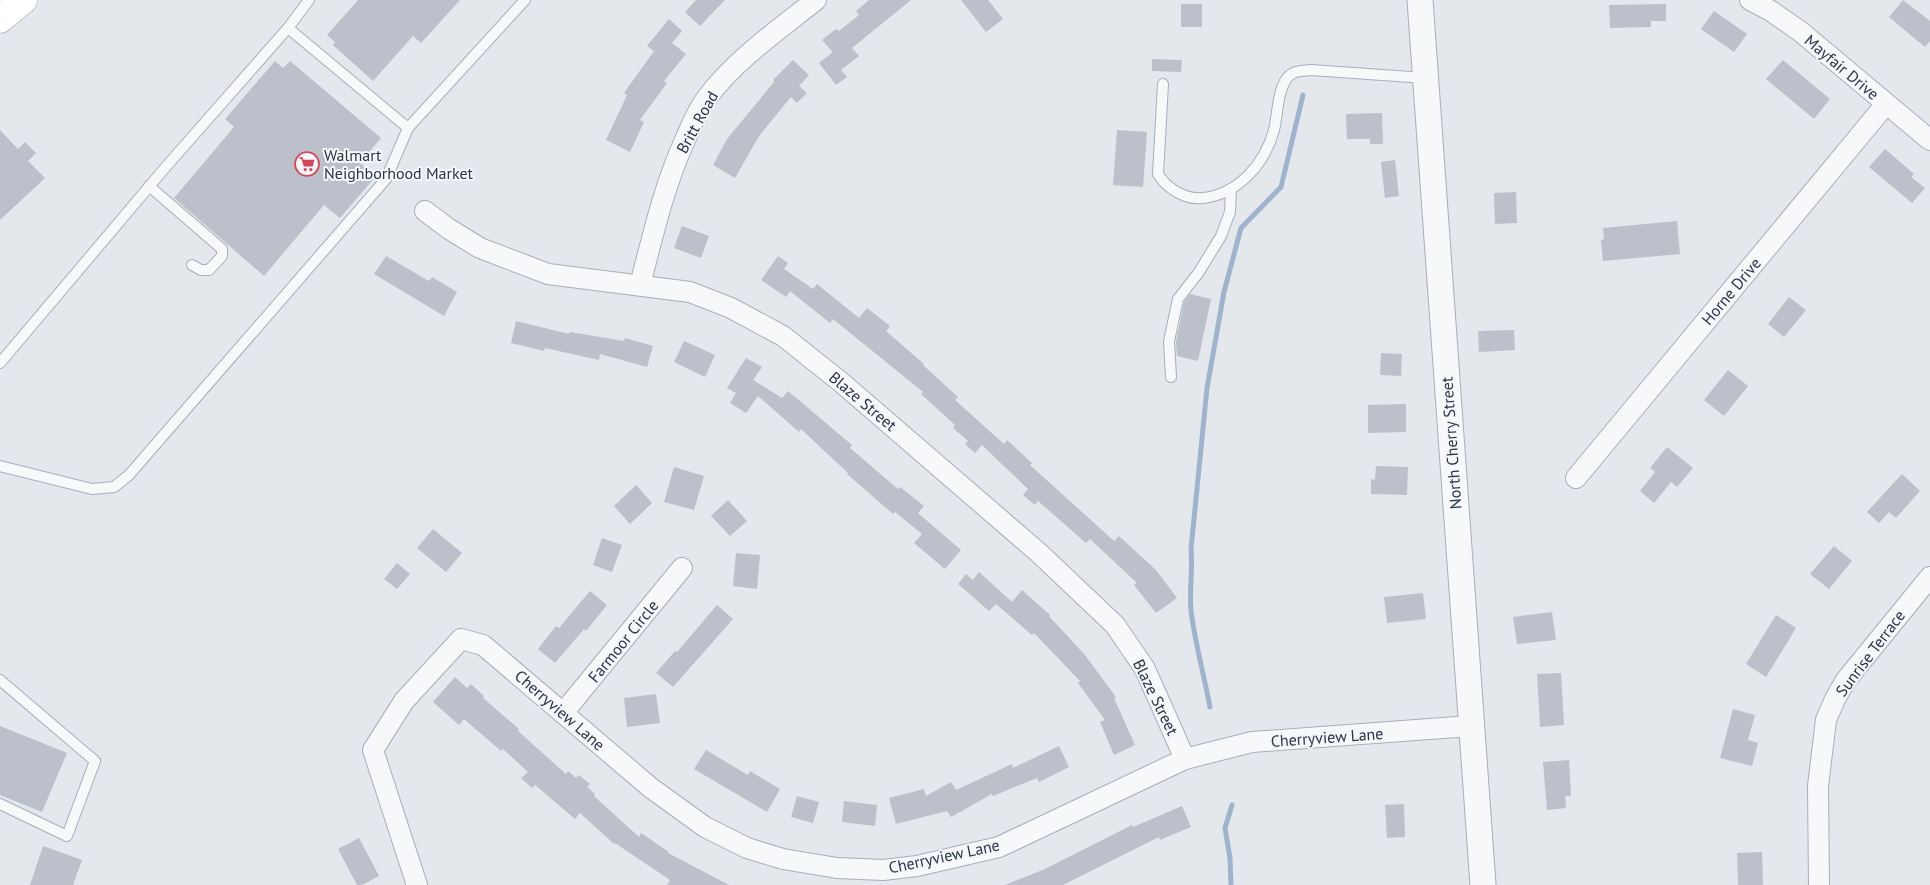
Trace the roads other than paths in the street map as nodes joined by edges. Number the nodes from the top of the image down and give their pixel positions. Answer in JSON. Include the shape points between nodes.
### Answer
{"nodes":[{"id":1,"x":23,"y":0,"type":"edge"},
{"id":2,"x":309,"y":0,"type":"edge"},
{"id":3,"x":525,"y":0,"type":"edge"},
{"id":4,"x":816,"y":0,"type":"edge"},
{"id":5,"x":1420,"y":0,"type":"edge"},
{"id":6,"x":1750,"y":0,"type":"edge"},
{"id":7,"x":0,"y":19,"type":"edge"},
{"id":8,"x":288,"y":28,"type":"junction"},
{"id":9,"x":1426,"y":78,"type":"junction"},
{"id":10,"x":1163,"y":84,"type":"dead end"},
{"id":11,"x":1886,"y":104,"type":"junction"},
{"id":12,"x":408,"y":128,"type":"junction"},
{"id":13,"x":1930,"y":140,"type":"edge"},
{"id":14,"x":149,"y":186,"type":"junction"},
{"id":15,"x":1231,"y":189,"type":"junction"},
{"id":16,"x":425,"y":211,"type":"dead end"},
{"id":17,"x":192,"y":264,"type":"dead end"},
{"id":18,"x":640,"y":284,"type":"junction"},
{"id":19,"x":0,"y":363,"type":"edge"},
{"id":20,"x":1171,"y":377,"type":"dead end"},
{"id":21,"x":0,"y":466,"type":"edge"},
{"id":22,"x":1576,"y":478,"type":"dead end"},
{"id":23,"x":682,"y":568,"type":"dead end"},
{"id":24,"x":1930,"y":577,"type":"edge"},
{"id":25,"x":0,"y":680,"type":"edge"},
{"id":26,"x":563,"y":713,"type":"junction"},
{"id":27,"x":1470,"y":726,"type":"junction"},
{"id":28,"x":1185,"y":759,"type":"junction"},
{"id":29,"x":0,"y":804,"type":"edge"},
{"id":30,"x":884,"y":878,"type":"edge"},
{"id":31,"x":417,"y":885,"type":"edge"},
{"id":32,"x":1482,"y":885,"type":"edge"},
{"id":33,"x":1819,"y":885,"type":"edge"}],
"edges":[{"from":1,"to":7,"type":"main road"},
{"from":2,"to":8,"type":"lane"},
{"from":3,"to":12,"type":"lane"},
{"from":4,"to":18,"type":"street","name":"Britt Road","via":[[746,57],[705,100],[672,167]]},
{"from":5,"to":9,"type":"street","name":"North Cherry Street"},
{"from":6,"to":11,"type":"street","name":"Mayfair Drive","via":[[1801,32]]},
{"from":8,"to":12,"type":"lane"},
{"from":8,"to":14,"type":"lane"},
{"from":9,"to":15,"type":"lane","via":[[1311,70],[1294,72],[1282,88],[1274,131],[1266,151],[1256,167]]},
{"from":9,"to":27,"type":"street","name":"North Cherry Street"},
{"from":10,"to":15,"type":"lane","via":[[1157,162],[1162,182],[1185,196],[1199,198]]},
{"from":11,"to":13,"type":"street","name":"Mayfair Drive"},
{"from":11,"to":22,"type":"street","name":"Horne Drive"},
{"from":12,"to":21,"type":"lane","via":[[386,179],[129,475],[114,486],[92,489]]},
{"from":14,"to":17,"type":"lane","via":[[222,249],[222,256],[209,270],[201,270]]},
{"from":14,"to":19,"type":"lane"},
{"from":15,"to":20,"type":"lane","via":[[1230,212],[1222,236],[1178,299],[1169,340]]},
{"from":16,"to":18,"type":"street","name":"Blaze Street","via":[[480,248],[548,274]]},
{"from":18,"to":28,"type":"street","name":"Blaze Street","via":[[690,292],[731,308],[784,336],[1039,553],[1115,625],[1145,669]]},
{"from":23,"to":26,"type":"street","name":"Farmoor Circle"},
{"from":24,"to":33,"type":"street","name":"Sunrise Terrace","via":[[1846,680],[1826,720],[1818,786]]},
{"from":25,"to":29,"type":"lane","via":[[95,760],[68,836]]},
{"from":26,"to":30,"type":"street","name":"Cherryview Lane","via":[[650,788],[705,827],[747,848],[783,859]]},
{"from":26,"to":31,"type":"street","name":"Cherryview Lane","via":[[483,645],[461,639],[404,701],[373,750]]},
{"from":27,"to":28,"type":"street","name":"Cherryview Lane","via":[[1252,742]]},
{"from":27,"to":32,"type":"street","name":"North Cherry Street"},
{"from":28,"to":30,"type":"street","name":"Cherryview Lane","via":[[999,847],[917,866]]}]}
